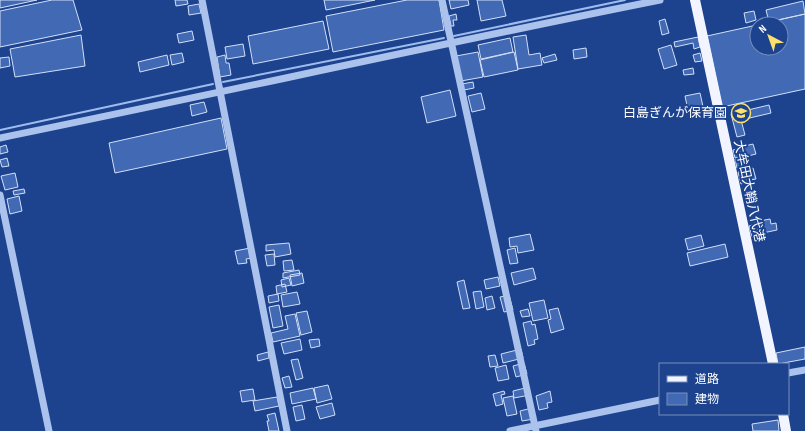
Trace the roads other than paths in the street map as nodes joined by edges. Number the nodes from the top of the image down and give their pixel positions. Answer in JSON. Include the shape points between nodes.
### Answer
{"nodes":[{"id":1,"x":202,"y":0,"type":"edge"},
{"id":2,"x":442,"y":0,"type":"edge"},
{"id":3,"x":660,"y":0,"type":"edge"},
{"id":4,"x":695,"y":0,"type":"edge"},
{"id":5,"x":451,"y":42,"type":"junction"},
{"id":6,"x":220,"y":92,"type":"junction"},
{"id":7,"x":0,"y":138,"type":"edge"},
{"id":8,"x":0,"y":195,"type":"edge"},
{"id":9,"x":773,"y":363,"type":"edge"},
{"id":10,"x":805,"y":370,"type":"edge"},
{"id":11,"x":789,"y":373,"type":"edge"},
{"id":12,"x":659,"y":400,"type":"edge"},
{"id":13,"x":783,"y":415,"type":"edge"},
{"id":14,"x":536,"y":428,"type":"edge"},
{"id":15,"x":49,"y":431,"type":"edge"},
{"id":16,"x":287,"y":431,"type":"edge"},
{"id":17,"x":510,"y":431,"type":"edge"},
{"id":18,"x":786,"y":431,"type":"edge"}],
"edges":[{"from":1,"to":6,"type":"street"},
{"from":2,"to":5,"type":"street"},
{"from":3,"to":5,"type":"street"},
{"from":4,"to":9,"type":"main road","name":"大牟田大鞘八代港"},
{"from":5,"to":6,"type":"street"},
{"from":5,"to":14,"type":"street"},
{"from":6,"to":7,"type":"street"},
{"from":6,"to":16,"type":"street"},
{"from":8,"to":15,"type":"street"},
{"from":10,"to":11,"type":"street"},
{"from":12,"to":14,"type":"street"},
{"from":13,"to":18,"type":"main road"},
{"from":14,"to":17,"type":"street"}]}
